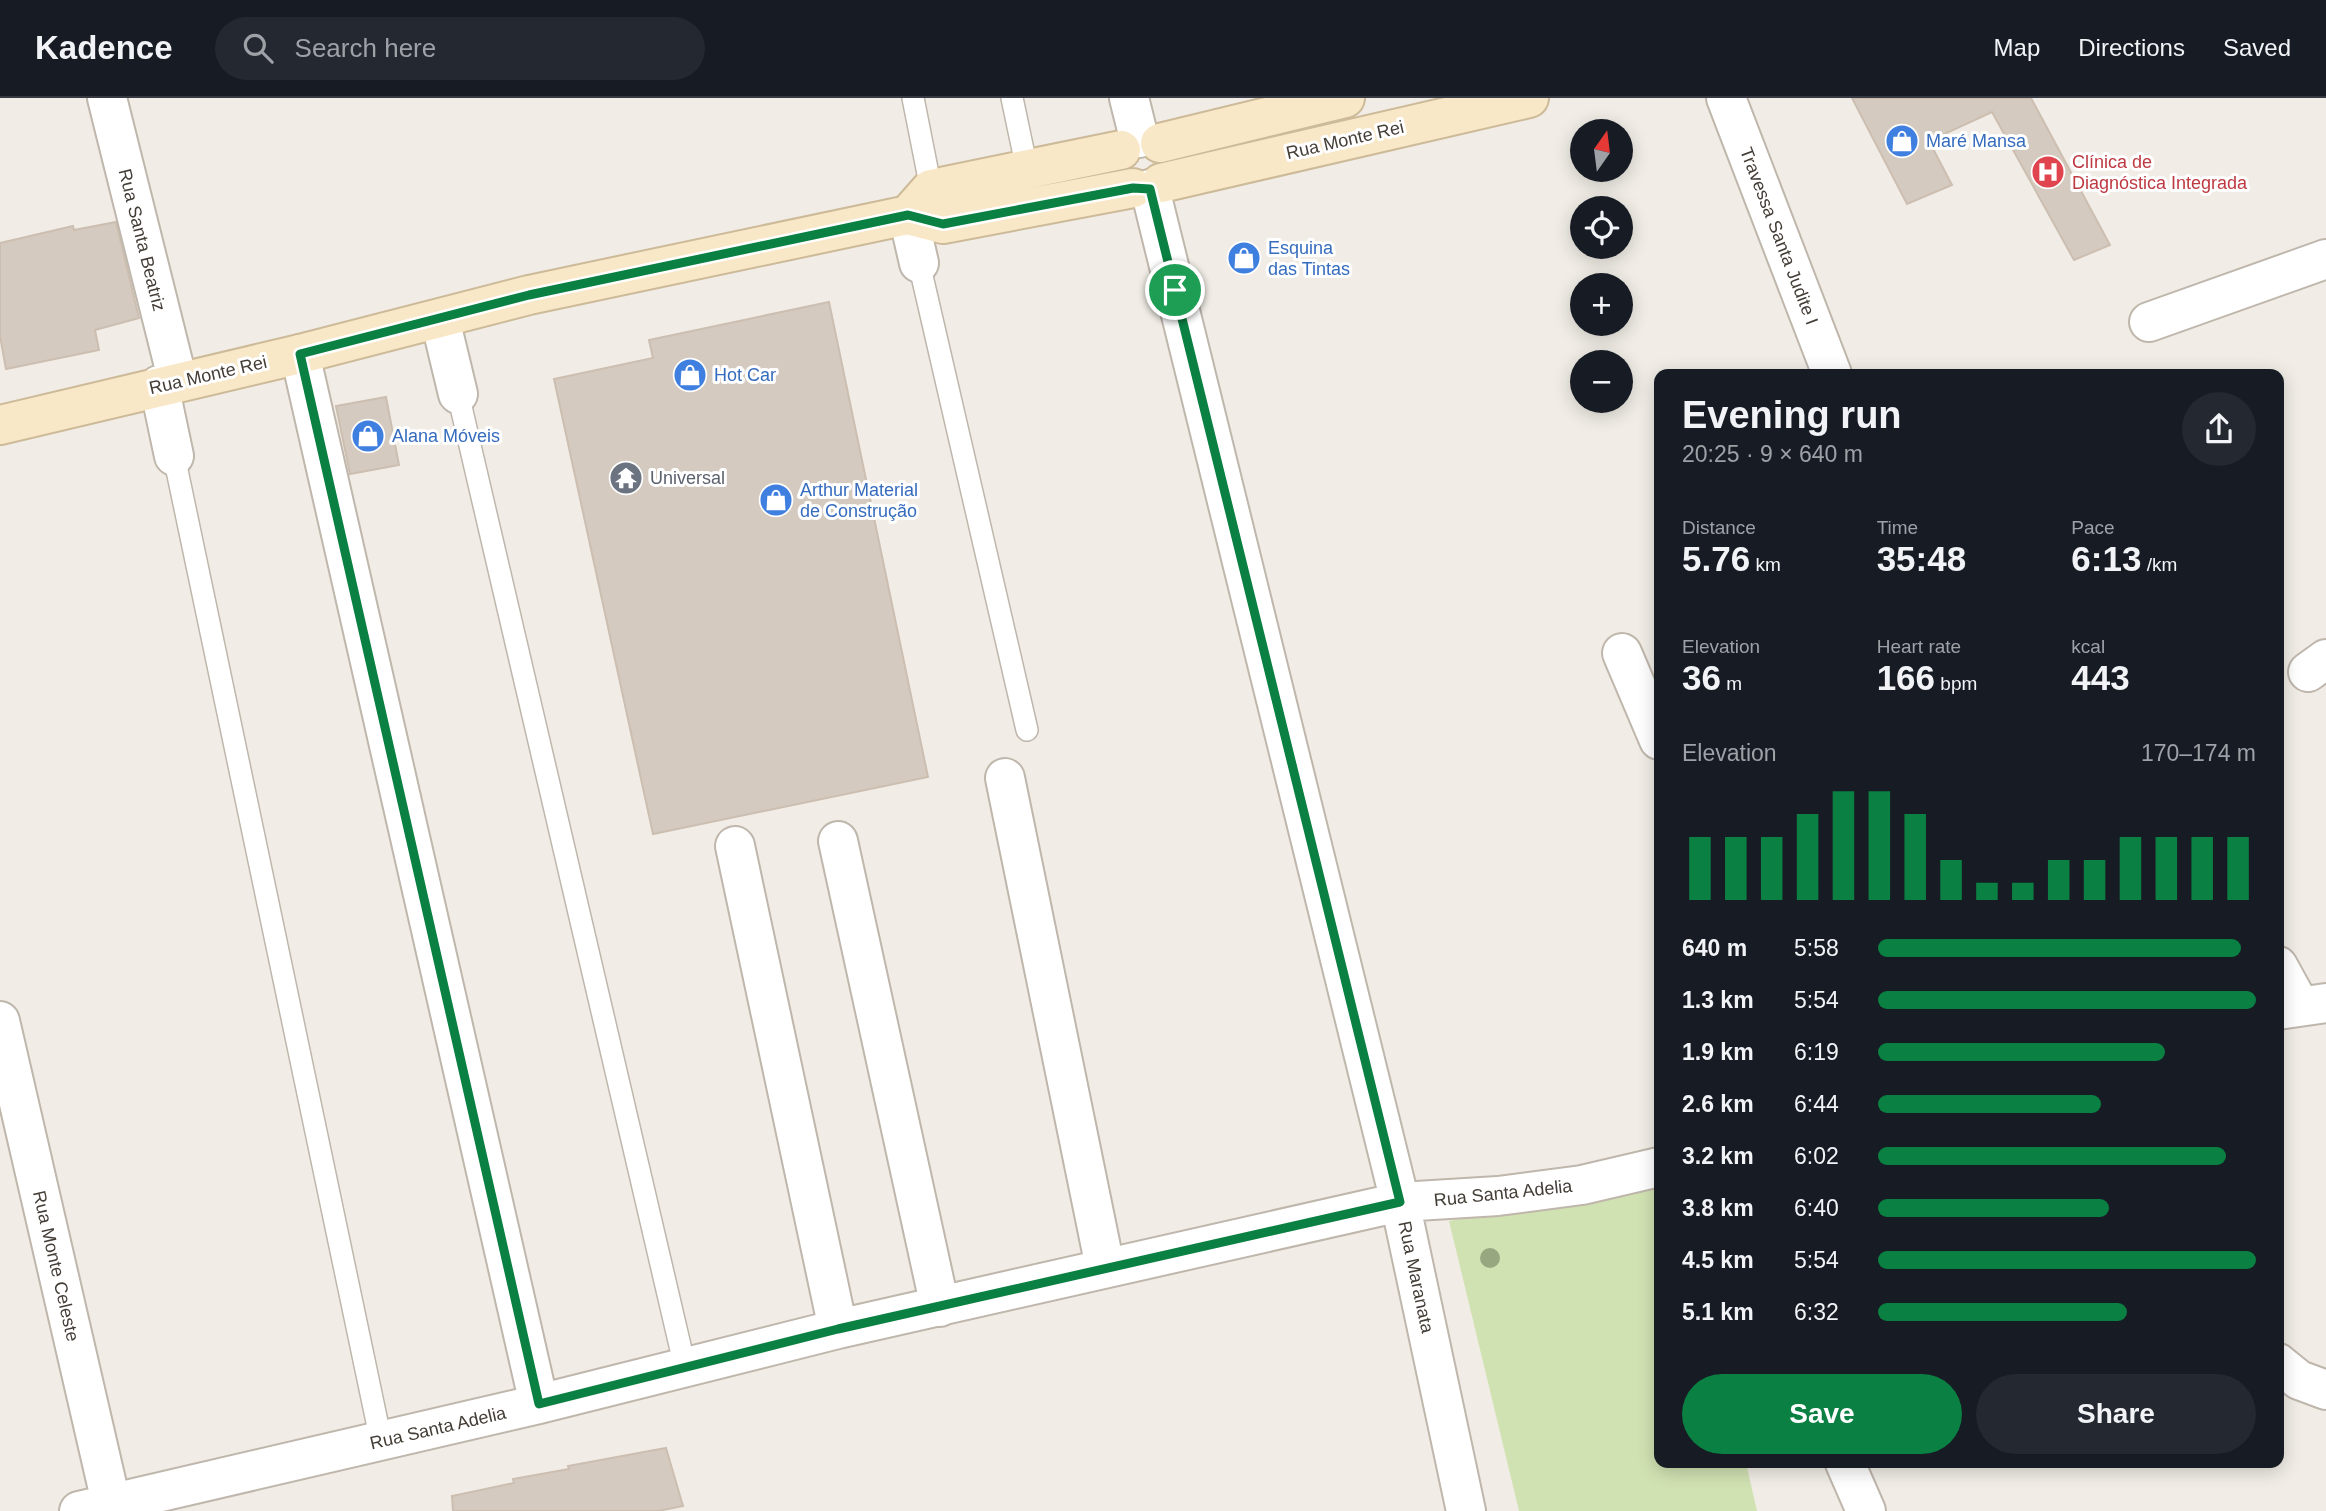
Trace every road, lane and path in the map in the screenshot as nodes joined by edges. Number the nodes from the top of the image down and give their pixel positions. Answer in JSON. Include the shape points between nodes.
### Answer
{"nodes":[{"id":1,"x":107,"y":98,"type":"edge"},
{"id":2,"x":913,"y":98,"type":"edge"},
{"id":3,"x":1012,"y":98,"type":"edge"},
{"id":4,"x":1129,"y":98,"type":"edge"},
{"id":5,"x":1345,"y":98,"type":"edge"},
{"id":6,"x":1529,"y":98,"type":"edge"},
{"id":7,"x":1726,"y":98,"type":"edge"},
{"id":8,"x":1140,"y":144,"type":"junction"},
{"id":9,"x":1027,"y":169,"type":"junction"},
{"id":10,"x":1148,"y":186,"type":"junction"},
{"id":11,"x":920,"y":202,"type":"junction"},
{"id":12,"x":2326,"y":259,"type":"edge"},
{"id":13,"x":919,"y":263,"type":"joint"},
{"id":14,"x":440,"y":319,"type":"junction"},
{"id":15,"x":2149,"y":322,"type":"dead end"},
{"id":16,"x":300,"y":354,"type":"junction"},
{"id":17,"x":1830,"y":369,"type":"edge"},
{"id":18,"x":169,"y":384,"type":"junction"},
{"id":19,"x":458,"y":394,"type":"joint"},
{"id":20,"x":0,"y":425,"type":"edge"},
{"id":21,"x":174,"y":456,"type":"joint"},
{"id":22,"x":1622,"y":653,"type":"dead end"},
{"id":23,"x":1654,"y":728,"type":"edge"},
{"id":24,"x":1027,"y":730,"type":"dead end"},
{"id":25,"x":1005,"y":778,"type":"dead end"},
{"id":26,"x":838,"y":841,"type":"dead end"},
{"id":27,"x":735,"y":846,"type":"dead end"},
{"id":28,"x":2284,"y":976,"type":"edge"},
{"id":29,"x":2301,"y":1006,"type":"edge"},
{"id":30,"x":0,"y":1021,"type":"edge"},
{"id":31,"x":1654,"y":1168,"type":"edge"},
{"id":32,"x":1400,"y":1202,"type":"junction"},
{"id":33,"x":1105,"y":1267,"type":"junction"},
{"id":34,"x":940,"y":1307,"type":"junction"},
{"id":35,"x":838,"y":1329,"type":"junction"},
{"id":36,"x":685,"y":1367,"type":"junction"},
{"id":37,"x":2284,"y":1368,"type":"edge"},
{"id":38,"x":2326,"y":1390,"type":"edge"},
{"id":39,"x":539,"y":1404,"type":"junction"},
{"id":40,"x":381,"y":1441,"type":"junction"},
{"id":41,"x":1847,"y":1468,"type":"edge"},
{"id":42,"x":101,"y":1509,"type":"edge"},
{"id":43,"x":1466,"y":1511,"type":"edge"},
{"id":44,"x":1866,"y":1511,"type":"edge"}],
"edges":[{"from":1,"to":18,"type":"street","name":"Rua Santa Beatriz"},
{"from":2,"to":11,"type":"lane"},
{"from":3,"to":9,"type":"lane"},
{"from":4,"to":8,"type":"street"},
{"from":5,"to":8,"type":"street","name":"Rua Monte Rei"},
{"from":6,"to":10,"type":"street","name":"Rua Monte Rei"},
{"from":7,"to":17,"type":"street","name":"Travessa Santa Judite I"},
{"from":8,"to":9,"type":"street","name":"Rua Monte Rei"},
{"from":8,"to":10,"type":"street","via":[[1167,152],[1170,163],[1168,174]]},
{"from":9,"to":11,"type":"street","name":"Rua Monte Rei"},
{"from":10,"to":11,"type":"street","name":"Rua Monte Rei","via":[[943,224]]},
{"from":10,"to":32,"type":"street","name":"Rua Maranata"},
{"from":11,"to":13,"type":"street"},
{"from":11,"to":14,"type":"street","name":"Rua Monte Rei"},
{"from":12,"to":15,"type":"street"},
{"from":13,"to":24,"type":"lane"},
{"from":14,"to":16,"type":"street","name":"Rua Monte Rei"},
{"from":14,"to":19,"type":"street"},
{"from":16,"to":18,"type":"street","name":"Rua Monte Rei"},
{"from":16,"to":39,"type":"street"},
{"from":18,"to":20,"type":"street","name":"Rua Monte Rei"},
{"from":18,"to":21,"type":"street","name":"Rua Santa Beatriz"},
{"from":19,"to":36,"type":"lane"},
{"from":21,"to":40,"type":"lane"},
{"from":22,"to":23,"type":"street"},
{"from":25,"to":33,"type":"street"},
{"from":26,"to":34,"type":"street"},
{"from":27,"to":35,"type":"street"},
{"from":28,"to":29,"type":"street"},
{"from":30,"to":42,"type":"street","name":"Rua Monte Celeste"},
{"from":31,"to":32,"type":"street","name":"Rua Santa Adelia","via":[[1582,1185]]},
{"from":32,"to":33,"type":"street","name":"Rua Santa Adelia"},
{"from":32,"to":43,"type":"street","name":"Rua Maranata"},
{"from":33,"to":34,"type":"street","name":"Rua Santa Adelia"},
{"from":34,"to":35,"type":"street","name":"Rua Santa Adelia"},
{"from":35,"to":36,"type":"street","name":"Rua Santa Adelia"},
{"from":36,"to":39,"type":"street","name":"Rua Santa Adelia"},
{"from":37,"to":38,"type":"street","via":[[2299,1380]]},
{"from":39,"to":40,"type":"street","name":"Rua Santa Adelia"},
{"from":40,"to":42,"type":"street","name":"Rua Santa Adelia"},
{"from":41,"to":44,"type":"street"}]}
